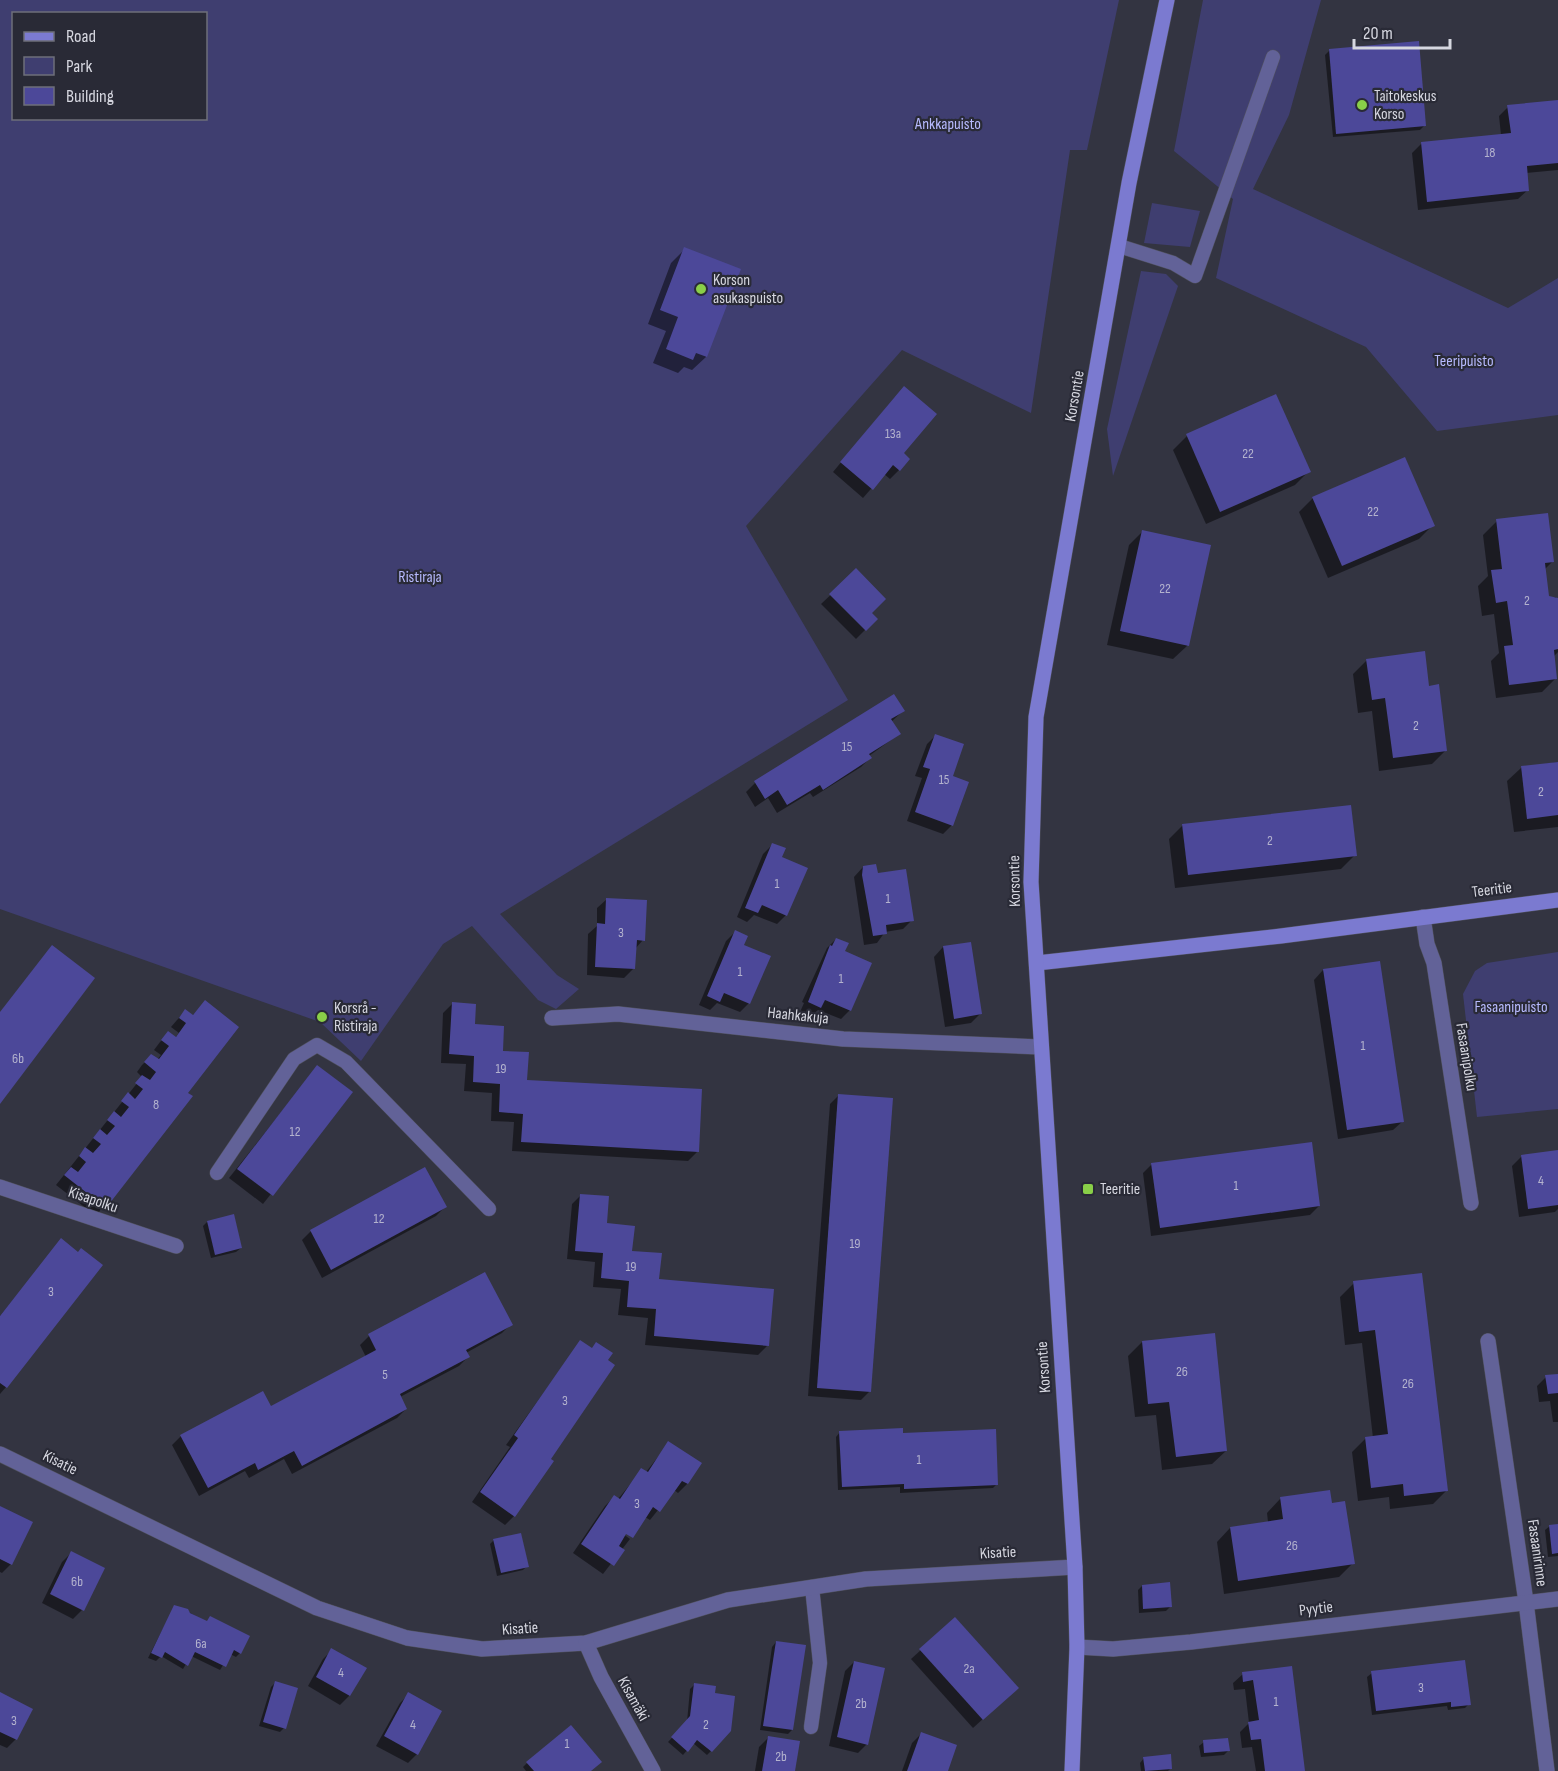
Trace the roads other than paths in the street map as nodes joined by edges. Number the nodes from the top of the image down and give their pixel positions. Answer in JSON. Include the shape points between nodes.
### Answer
{"nodes":[{"id":1,"x":1167,"y":0,"type":"edge"},
{"id":2,"x":1273,"y":57,"type":"dead end"},
{"id":3,"x":1119,"y":246,"type":"junction"},
{"id":4,"x":1558,"y":900,"type":"edge"},
{"id":5,"x":1423,"y":917,"type":"junction"},
{"id":6,"x":1037,"y":963,"type":"junction"},
{"id":7,"x":552,"y":1018,"type":"dead end"},
{"id":8,"x":1040,"y":1047,"type":"junction"},
{"id":9,"x":217,"y":1173,"type":"dead end"},
{"id":10,"x":0,"y":1187,"type":"edge"},
{"id":11,"x":1471,"y":1203,"type":"dead end"},
{"id":12,"x":489,"y":1209,"type":"dead end"},
{"id":13,"x":176,"y":1246,"type":"dead end"},
{"id":14,"x":1488,"y":1341,"type":"dead end"},
{"id":15,"x":0,"y":1454,"type":"edge"},
{"id":16,"x":1075,"y":1567,"type":"junction"},
{"id":17,"x":812,"y":1587,"type":"junction"},
{"id":18,"x":1558,"y":1599,"type":"edge"},
{"id":19,"x":1526,"y":1602,"type":"junction"},
{"id":20,"x":586,"y":1643,"type":"junction"},
{"id":21,"x":1077,"y":1647,"type":"junction"},
{"id":22,"x":811,"y":1727,"type":"dead end"},
{"id":23,"x":653,"y":1771,"type":"edge"},
{"id":24,"x":1072,"y":1771,"type":"edge"},
{"id":25,"x":1547,"y":1771,"type":"edge"}],
"edges":[{"from":1,"to":3,"type":"main road","name":"Korsontie"},
{"from":2,"to":3,"type":"lane","via":[[1195,276],[1173,263]]},
{"from":3,"to":6,"type":"main road","name":"Korsontie","via":[[1036,717],[1031,882]]},
{"from":4,"to":5,"type":"main road","name":"Teeritie"},
{"from":5,"to":6,"type":"main road","name":"Teeritie"},
{"from":5,"to":11,"type":"street","name":"Fasaanipolku","via":[[1434,963]]},
{"from":6,"to":8,"type":"main road","name":"Korsontie"},
{"from":7,"to":8,"type":"street","name":"Haahkakuja","via":[[618,1014],[843,1039]]},
{"from":8,"to":16,"type":"main road","name":"Korsontie"},
{"from":9,"to":12,"type":"lane","via":[[294,1059],[317,1045],[346,1062]]},
{"from":10,"to":13,"type":"street","name":"Kisapolku"},
{"from":14,"to":19,"type":"street","name":"Fasaanirinne"},
{"from":15,"to":20,"type":"street","name":"Kisatie","via":[[318,1608],[407,1638],[482,1649]]},
{"from":16,"to":17,"type":"street","name":"Kisatie","via":[[866,1579]]},
{"from":16,"to":21,"type":"main road","name":"Korsontie"},
{"from":17,"to":20,"type":"street","name":"Kisatie","via":[[728,1600]]},
{"from":17,"to":22,"type":"lane","via":[[820,1663]]},
{"from":18,"to":19,"type":"street","name":"Pyytie"},
{"from":19,"to":21,"type":"street","name":"Pyytie","via":[[1180,1643],[1113,1649]]},
{"from":19,"to":25,"type":"street","name":"Fasaanirinne"},
{"from":20,"to":23,"type":"street","name":"Kisamäki"},
{"from":21,"to":24,"type":"main road","name":"Korsontie"}]}
